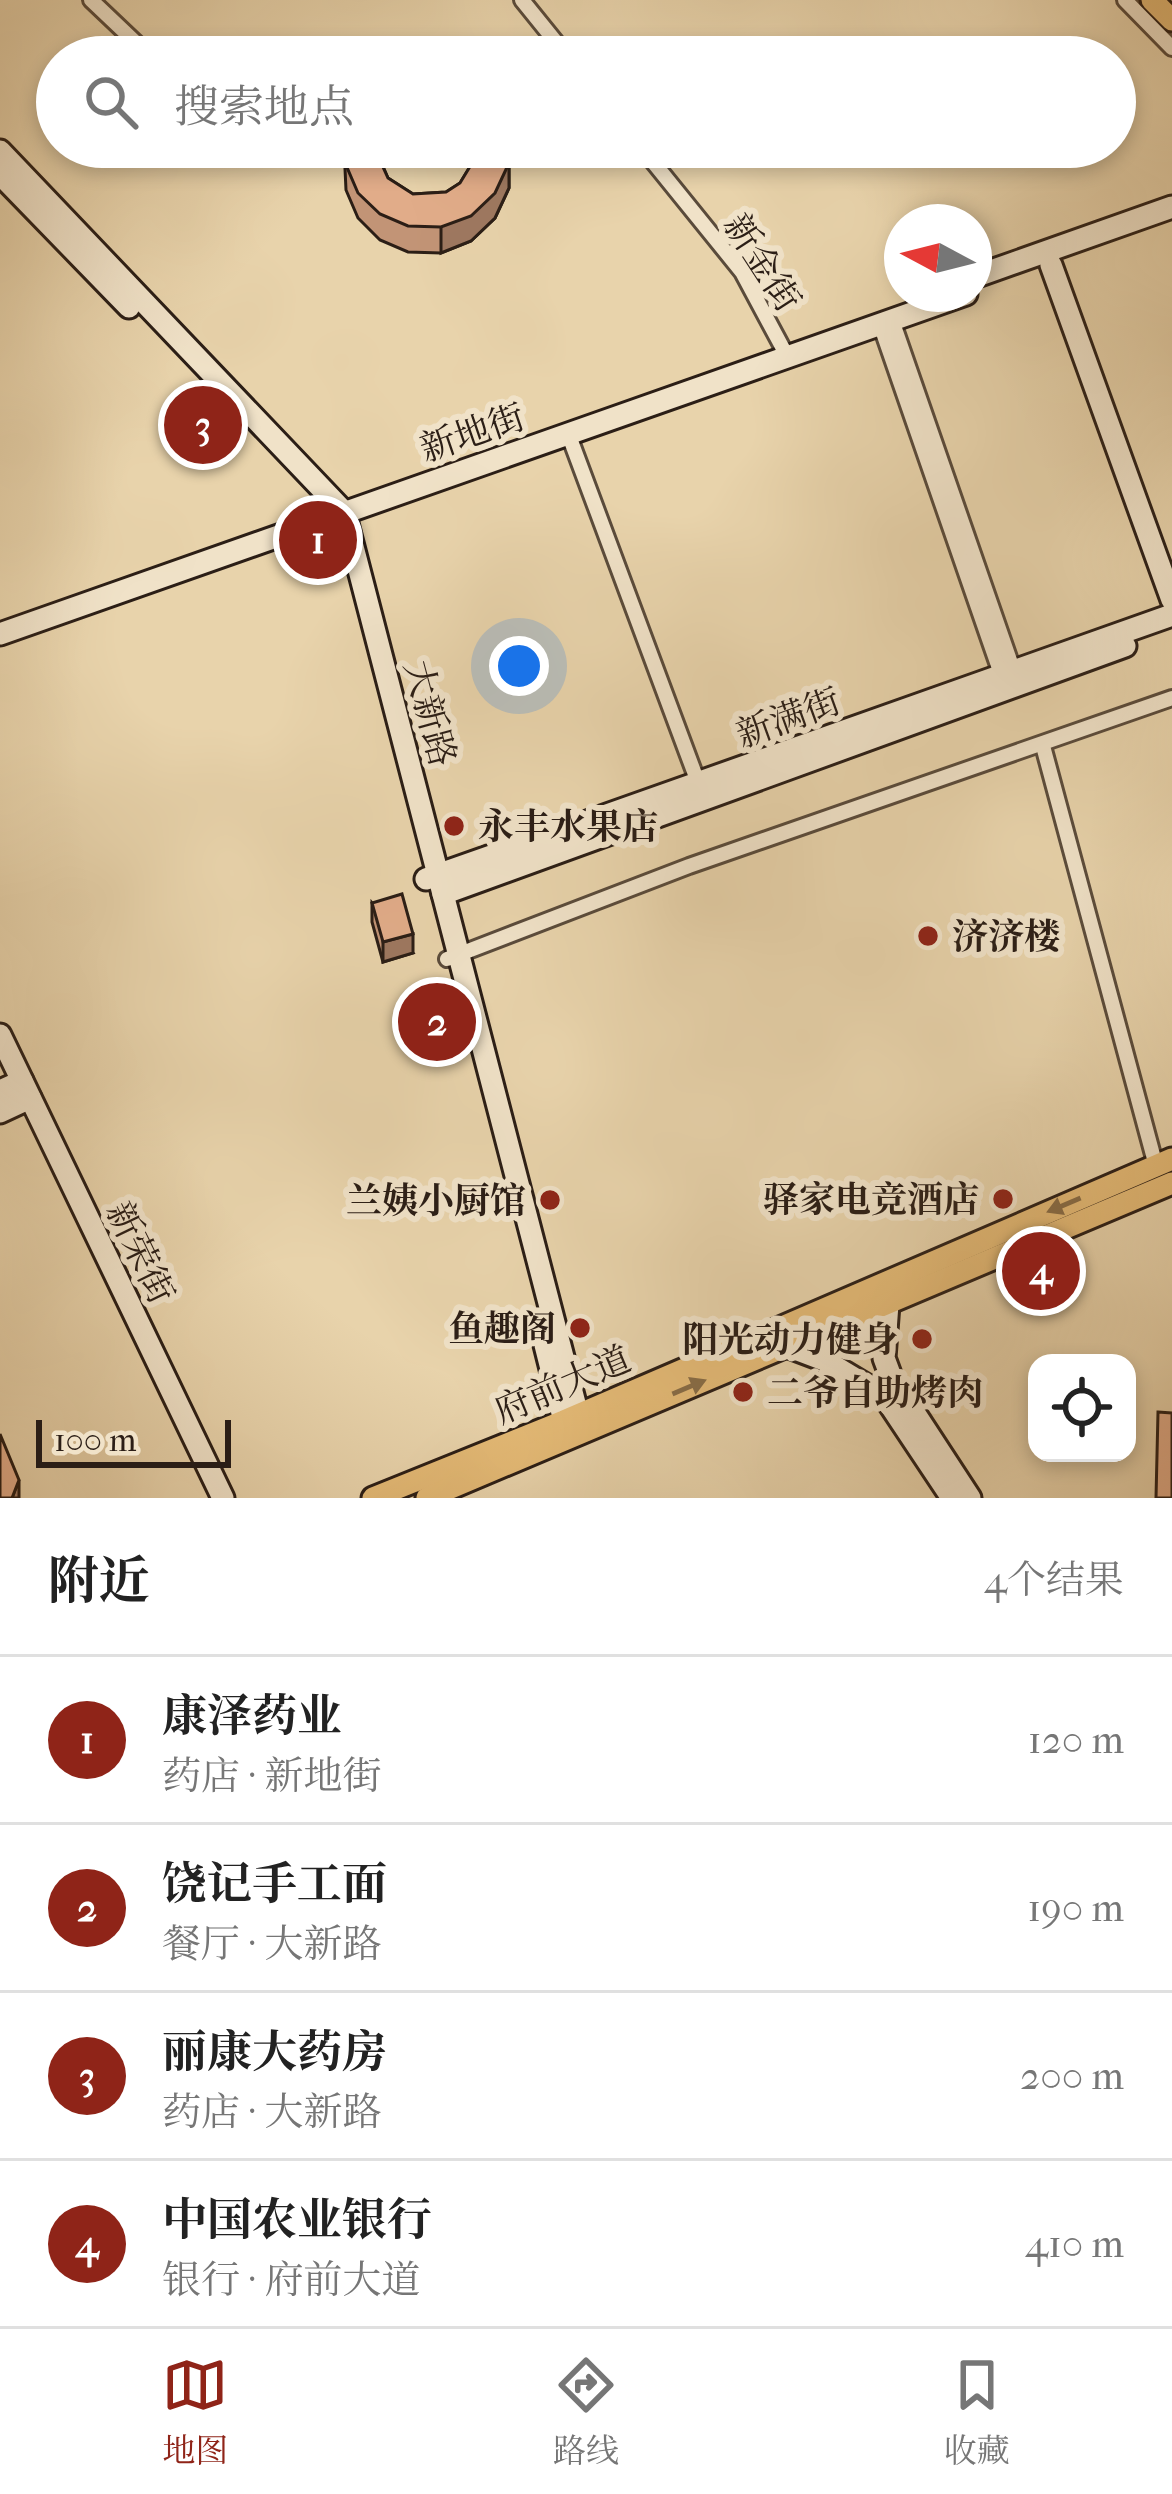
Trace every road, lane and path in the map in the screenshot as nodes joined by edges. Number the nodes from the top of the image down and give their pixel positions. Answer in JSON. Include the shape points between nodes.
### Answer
{"nodes":[{"id":1,"x":91,"y":0,"type":"edge"},
{"id":2,"x":522,"y":0,"type":"edge"},
{"id":3,"x":1125,"y":0,"type":"edge"},
{"id":4,"x":1152,"y":0,"type":"edge"},
{"id":5,"x":1172,"y":20,"type":"edge"},
{"id":6,"x":130,"y":36,"type":"edge"},
{"id":7,"x":551,"y":36,"type":"edge"},
{"id":8,"x":1172,"y":48,"type":"edge"},
{"id":9,"x":0,"y":151,"type":"edge"},
{"id":10,"x":657,"y":168,"type":"edge"},
{"id":11,"x":0,"y":174,"type":"edge"},
{"id":12,"x":1172,"y":207,"type":"edge"},
{"id":13,"x":1172,"y":222,"type":"edge"},
{"id":14,"x":1056,"y":263,"type":"junction"},
{"id":15,"x":992,"y":271,"type":"edge"},
{"id":16,"x":992,"y":285,"type":"edge"},
{"id":17,"x":884,"y":308,"type":"edge"},
{"id":18,"x":915,"y":312,"type":"edge"},
{"id":19,"x":886,"y":322,"type":"junction"},
{"id":20,"x":787,"y":356,"type":"junction"},
{"id":21,"x":568,"y":434,"type":"junction"},
{"id":22,"x":338,"y":514,"type":"junction"},
{"id":23,"x":1172,"y":564,"type":"edge"},
{"id":24,"x":1172,"y":599,"type":"edge"},
{"id":25,"x":1172,"y":614,"type":"edge"},
{"id":26,"x":0,"y":619,"type":"edge"},
{"id":27,"x":1172,"y":629,"type":"edge"},
{"id":28,"x":0,"y":634,"type":"edge"},
{"id":29,"x":1007,"y":672,"type":"junction"},
{"id":30,"x":1172,"y":698,"type":"edge"},
{"id":31,"x":1043,"y":746,"type":"junction"},
{"id":32,"x":699,"y":785,"type":"junction"},
{"id":33,"x":435,"y":887,"type":"junction"},
{"id":34,"x":447,"y":959,"type":"junction"},
{"id":35,"x":0,"y":1035,"type":"edge"},
{"id":36,"x":26,"y":1089,"type":"junction"},
{"id":37,"x":0,"y":1091,"type":"edge"},
{"id":38,"x":0,"y":1112,"type":"edge"},
{"id":39,"x":1164,"y":1162,"type":"edge"},
{"id":40,"x":1172,"y":1183,"type":"edge"},
{"id":41,"x":887,"y":1304,"type":"junction"},
{"id":42,"x":788,"y":1346,"type":"junction"},
{"id":43,"x":890,"y":1392,"type":"junction"},
{"id":44,"x":571,"y":1418,"type":"junction"},
{"id":45,"x":963,"y":1497,"type":"edge"},
{"id":46,"x":224,"y":1498,"type":"edge"},
{"id":47,"x":373,"y":1498,"type":"edge"},
{"id":48,"x":427,"y":1498,"type":"edge"}],
"edges":[{"from":1,"to":6,"type":"street"},
{"from":2,"to":7,"type":"street"},
{"from":3,"to":8,"type":"street"},
{"from":4,"to":5,"type":"main road"},
{"from":9,"to":22,"type":"street","name":"大新路"},
{"from":10,"to":20,"type":"street","name":"新金街","via":[[742,272]]},
{"from":11,"to":22,"type":"street","name":"大新路"},
{"from":12,"to":15,"type":"street"},
{"from":13,"to":14,"type":"street","name":"新地街"},
{"from":14,"to":16,"type":"street","name":"新地街"},
{"from":14,"to":23,"type":"street"},
{"from":14,"to":24,"type":"street"},
{"from":17,"to":26,"type":"street","name":"新地街"},
{"from":18,"to":19,"type":"street","name":"新地街"},
{"from":19,"to":20,"type":"street","name":"新地街"},
{"from":19,"to":29,"type":"street"},
{"from":20,"to":21,"type":"street","name":"新地街"},
{"from":21,"to":22,"type":"street","name":"新地街"},
{"from":21,"to":32,"type":"street"},
{"from":22,"to":28,"type":"street","name":"新地街"},
{"from":22,"to":33,"type":"street","name":"大新路"},
{"from":25,"to":29,"type":"street","name":"新满街"},
{"from":27,"to":33,"type":"street","name":"新满街"},
{"from":29,"to":32,"type":"street","name":"新满街"},
{"from":30,"to":31,"type":"street"},
{"from":31,"to":34,"type":"street","via":[[689,866]]},
{"from":31,"to":39,"type":"street"},
{"from":32,"to":33,"type":"street","name":"新满街"},
{"from":33,"to":34,"type":"street","name":"大新路"},
{"from":33,"to":44,"type":"street","name":"大新路"},
{"from":34,"to":44,"type":"street","name":"大新路"},
{"from":35,"to":36,"type":"street","name":"新荣街"},
{"from":36,"to":37,"type":"street"},
{"from":36,"to":38,"type":"street"},
{"from":36,"to":46,"type":"street","name":"新荣街"},
{"from":39,"to":44,"type":"main road","name":"府前大道","one_way":true},
{"from":40,"to":41,"type":"main road","name":"府前大道"},
{"from":41,"to":42,"type":"main road","name":"府前大道"},
{"from":41,"to":43,"type":"street"},
{"from":42,"to":43,"type":"street"},
{"from":48,"to":42,"type":"main road","name":"府前大道","one_way":true},
{"from":43,"to":45,"type":"street"},
{"from":44,"to":47,"type":"main road","name":"府前大道"}]}
